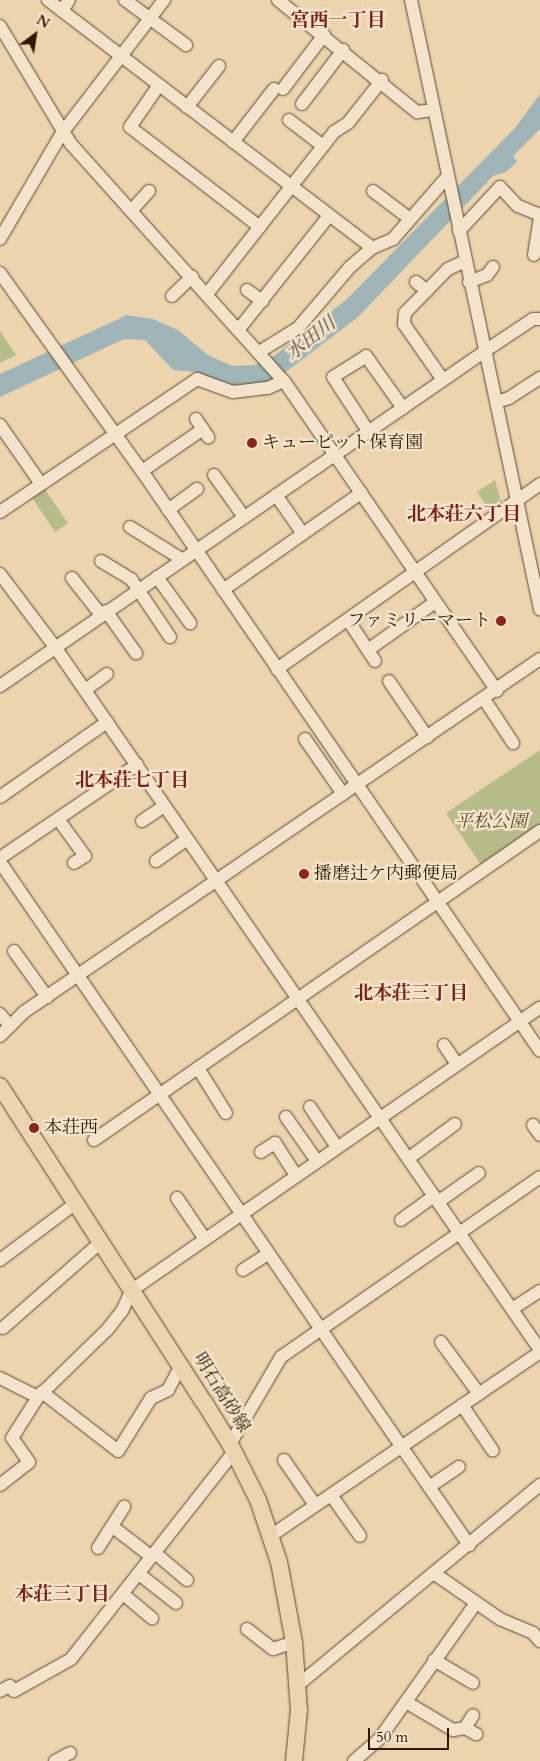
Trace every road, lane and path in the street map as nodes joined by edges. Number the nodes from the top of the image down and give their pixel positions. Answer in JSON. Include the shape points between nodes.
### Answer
{"nodes":[{"id":1,"x":48,"y":0,"type":"edge"},
{"id":2,"x":70,"y":0,"type":"edge"},
{"id":3,"x":125,"y":0,"type":"edge"},
{"id":4,"x":164,"y":0,"type":"edge"},
{"id":5,"x":278,"y":0,"type":"edge"},
{"id":6,"x":411,"y":0,"type":"edge"},
{"id":7,"x":62,"y":11,"type":"junction"},
{"id":8,"x":149,"y":18,"type":"junction"},
{"id":9,"x":0,"y":26,"type":"edge"},
{"id":10,"x":324,"y":36,"type":"junction"},
{"id":11,"x":186,"y":45,"type":"dead end"},
{"id":12,"x":343,"y":50,"type":"junction"},
{"id":13,"x":121,"y":56,"type":"junction"},
{"id":14,"x":219,"y":66,"type":"dead end"},
{"id":15,"x":382,"y":80,"type":"junction"},
{"id":16,"x":159,"y":85,"type":"junction"},
{"id":17,"x":302,"y":104,"type":"dead end"},
{"id":18,"x":187,"y":107,"type":"junction"},
{"id":19,"x":434,"y":110,"type":"junction"},
{"id":20,"x":289,"y":120,"type":"dead end"},
{"id":21,"x":62,"y":133,"type":"junction"},
{"id":22,"x":234,"y":142,"type":"junction"},
{"id":23,"x":324,"y":146,"type":"junction"},
{"id":24,"x":447,"y":177,"type":"junction"},
{"id":25,"x":292,"y":187,"type":"junction"},
{"id":26,"x":149,"y":191,"type":"dead end"},
{"id":27,"x":373,"y":191,"type":"dead end"},
{"id":28,"x":131,"y":211,"type":"junction"},
{"id":29,"x":329,"y":216,"type":"junction"},
{"id":30,"x":540,"y":217,"type":"edge"},
{"id":31,"x":410,"y":219,"type":"junction"},
{"id":32,"x":260,"y":227,"type":"junction"},
{"id":33,"x":459,"y":230,"type":"junction"},
{"id":34,"x":0,"y":239,"type":"edge"},
{"id":35,"x":372,"y":248,"type":"junction"},
{"id":36,"x":534,"y":255,"type":"dead end"},
{"id":37,"x":465,"y":261,"type":"junction"},
{"id":38,"x":493,"y":267,"type":"dead end"},
{"id":39,"x":0,"y":273,"type":"edge"},
{"id":40,"x":192,"y":277,"type":"junction"},
{"id":41,"x":416,"y":282,"type":"dead end"},
{"id":42,"x":469,"y":282,"type":"junction"},
{"id":43,"x":247,"y":290,"type":"dead end"},
{"id":44,"x":427,"y":291,"type":"junction"},
{"id":45,"x":207,"y":294,"type":"junction"},
{"id":46,"x":172,"y":296,"type":"dead end"},
{"id":47,"x":262,"y":301,"type":"junction"},
{"id":48,"x":540,"y":319,"type":"edge"},
{"id":49,"x":239,"y":329,"type":"junction"},
{"id":50,"x":485,"y":351,"type":"junction"},
{"id":51,"x":259,"y":352,"type":"junction"},
{"id":52,"x":540,"y":378,"type":"edge"},
{"id":53,"x":284,"y":380,"type":"junction"},
{"id":54,"x":443,"y":380,"type":"junction"},
{"id":55,"x":496,"y":402,"type":"junction"},
{"id":56,"x":403,"y":408,"type":"junction"},
{"id":57,"x":202,"y":428,"type":"dead end"},
{"id":58,"x":368,"y":431,"type":"junction"},
{"id":59,"x":2,"y":432,"type":"edge"},
{"id":60,"x":115,"y":434,"type":"junction"},
{"id":61,"x":335,"y":454,"type":"junction"},
{"id":62,"x":142,"y":471,"type":"junction"},
{"id":63,"x":214,"y":475,"type":"dead end"},
{"id":64,"x":41,"y":484,"type":"junction"},
{"id":65,"x":540,"y":484,"type":"edge"},
{"id":66,"x":197,"y":489,"type":"dead end"},
{"id":67,"x":361,"y":493,"type":"junction"},
{"id":68,"x":276,"y":495,"type":"junction"},
{"id":69,"x":516,"y":499,"type":"junction"},
{"id":70,"x":168,"y":510,"type":"junction"},
{"id":71,"x":0,"y":512,"type":"edge"},
{"id":72,"x":244,"y":517,"type":"junction"},
{"id":73,"x":130,"y":527,"type":"dead end"},
{"id":74,"x":303,"y":534,"type":"junction"},
{"id":75,"x":196,"y":550,"type":"junction"},
{"id":76,"x":183,"y":560,"type":"junction"},
{"id":77,"x":101,"y":561,"type":"dead end"},
{"id":78,"x":414,"y":572,"type":"junction"},
{"id":79,"x":0,"y":574,"type":"edge"},
{"id":80,"x":157,"y":576,"type":"junction"},
{"id":81,"x":72,"y":578,"type":"dead end"},
{"id":82,"x":138,"y":590,"type":"junction"},
{"id":83,"x":224,"y":590,"type":"junction"},
{"id":84,"x":435,"y":602,"type":"junction"},
{"id":85,"x":540,"y":609,"type":"edge"},
{"id":86,"x":104,"y":613,"type":"junction"},
{"id":87,"x":348,"y":620,"type":"junction"},
{"id":88,"x":190,"y":623,"type":"dead end"},
{"id":89,"x":170,"y":638,"type":"dead end"},
{"id":90,"x":55,"y":647,"type":"junction"},
{"id":91,"x":136,"y":653,"type":"dead end"},
{"id":92,"x":540,"y":659,"type":"edge"},
{"id":93,"x":277,"y":669,"type":"junction"},
{"id":94,"x":107,"y":674,"type":"dead end"},
{"id":95,"x":390,"y":681,"type":"dead end"},
{"id":96,"x":0,"y":686,"type":"edge"},
{"id":97,"x":85,"y":690,"type":"junction"},
{"id":98,"x":497,"y":691,"type":"junction"},
{"id":99,"x":484,"y":699,"type":"junction"},
{"id":100,"x":107,"y":722,"type":"junction"},
{"id":101,"x":426,"y":737,"type":"junction"},
{"id":102,"x":305,"y":739,"type":"dead end"},
{"id":103,"x":513,"y":743,"type":"dead end"},
{"id":104,"x":137,"y":766,"type":"junction"},
{"id":105,"x":357,"y":785,"type":"junction"},
{"id":106,"x":343,"y":794,"type":"junction"},
{"id":107,"x":0,"y":797,"type":"edge"},
{"id":108,"x":164,"y":806,"type":"junction"},
{"id":109,"x":58,"y":819,"type":"junction"},
{"id":110,"x":142,"y":821,"type":"dead end"},
{"id":111,"x":540,"y":831,"type":"edge"},
{"id":112,"x":187,"y":839,"type":"junction"},
{"id":113,"x":0,"y":858,"type":"edge"},
{"id":114,"x":156,"y":861,"type":"dead end"},
{"id":115,"x":0,"y":862,"type":"edge"},
{"id":116,"x":74,"y":863,"type":"dead end"},
{"id":117,"x":215,"y":881,"type":"junction"},
{"id":118,"x":437,"y":902,"type":"junction"},
{"id":119,"x":14,"y":951,"type":"dead end"},
{"id":120,"x":78,"y":978,"type":"junction"},
{"id":121,"x":47,"y":997,"type":"junction"},
{"id":122,"x":298,"y":999,"type":"junction"},
{"id":123,"x":540,"y":1008,"type":"edge"},
{"id":124,"x":0,"y":1014,"type":"edge"},
{"id":125,"x":519,"y":1022,"type":"junction"},
{"id":126,"x":10,"y":1026,"type":"junction"},
{"id":127,"x":0,"y":1036,"type":"edge"},
{"id":128,"x":444,"y":1045,"type":"dead end"},
{"id":129,"x":540,"y":1051,"type":"edge"},
{"id":130,"x":457,"y":1064,"type":"junction"},
{"id":131,"x":198,"y":1068,"type":"junction"},
{"id":132,"x":0,"y":1086,"type":"edge"},
{"id":133,"x":159,"y":1095,"type":"junction"},
{"id":134,"x":310,"y":1107,"type":"dead end"},
{"id":135,"x":226,"y":1113,"type":"dead end"},
{"id":136,"x":286,"y":1117,"type":"dead end"},
{"id":137,"x":380,"y":1117,"type":"junction"},
{"id":138,"x":455,"y":1124,"type":"dead end"},
{"id":139,"x":94,"y":1140,"type":"dead end"},
{"id":140,"x":337,"y":1147,"type":"junction"},
{"id":141,"x":261,"y":1152,"type":"dead end"},
{"id":142,"x":409,"y":1158,"type":"junction"},
{"id":143,"x":317,"y":1161,"type":"junction"},
{"id":144,"x":479,"y":1173,"type":"dead end"},
{"id":145,"x":296,"y":1175,"type":"junction"},
{"id":146,"x":540,"y":1177,"type":"edge"},
{"id":147,"x":177,"y":1198,"type":"dead end"},
{"id":148,"x":436,"y":1199,"type":"junction"},
{"id":149,"x":76,"y":1203,"type":"junction"},
{"id":150,"x":241,"y":1213,"type":"junction"},
{"id":151,"x":401,"y":1220,"type":"dead end"},
{"id":152,"x":460,"y":1234,"type":"junction"},
{"id":153,"x":205,"y":1239,"type":"junction"},
{"id":154,"x":101,"y":1242,"type":"junction"},
{"id":155,"x":268,"y":1254,"type":"junction"},
{"id":156,"x":0,"y":1260,"type":"edge"},
{"id":157,"x":244,"y":1270,"type":"dead end"},
{"id":158,"x":132,"y":1290,"type":"junction"},
{"id":159,"x":540,"y":1290,"type":"edge"},
{"id":160,"x":512,"y":1309,"type":"junction"},
{"id":161,"x":3,"y":1328,"type":"dead end"},
{"id":162,"x":318,"y":1329,"type":"junction"},
{"id":163,"x":441,"y":1342,"type":"dead end"},
{"id":164,"x":540,"y":1351,"type":"edge"},
{"id":165,"x":181,"y":1366,"type":"junction"},
{"id":166,"x":0,"y":1378,"type":"edge"},
{"id":167,"x":40,"y":1394,"type":"junction"},
{"id":168,"x":478,"y":1394,"type":"junction"},
{"id":169,"x":462,"y":1405,"type":"junction"},
{"id":170,"x":402,"y":1446,"type":"junction"},
{"id":171,"x":232,"y":1448,"type":"junction"},
{"id":172,"x":493,"y":1451,"type":"dead end"},
{"id":173,"x":284,"y":1460,"type":"dead end"},
{"id":174,"x":459,"y":1466,"type":"dead end"},
{"id":175,"x":0,"y":1485,"type":"edge"},
{"id":176,"x":540,"y":1485,"type":"edge"},
{"id":177,"x":429,"y":1487,"type":"junction"},
{"id":178,"x":330,"y":1495,"type":"junction"},
{"id":179,"x":124,"y":1506,"type":"dead end"},
{"id":180,"x":315,"y":1506,"type":"junction"},
{"id":181,"x":113,"y":1528,"type":"junction"},
{"id":182,"x":272,"y":1536,"type":"junction"},
{"id":183,"x":360,"y":1536,"type":"dead end"},
{"id":184,"x":469,"y":1545,"type":"junction"},
{"id":185,"x":98,"y":1548,"type":"dead end"},
{"id":186,"x":153,"y":1555,"type":"junction"},
{"id":187,"x":139,"y":1574,"type":"junction"},
{"id":188,"x":435,"y":1574,"type":"junction"},
{"id":189,"x":187,"y":1580,"type":"dead end"},
{"id":190,"x":123,"y":1594,"type":"junction"},
{"id":191,"x":176,"y":1603,"type":"dead end"},
{"id":192,"x":476,"y":1603,"type":"junction"},
{"id":193,"x":152,"y":1618,"type":"dead end"},
{"id":194,"x":247,"y":1630,"type":"dead end"},
{"id":195,"x":538,"y":1634,"type":"edge"},
{"id":196,"x":294,"y":1642,"type":"junction"},
{"id":197,"x":434,"y":1660,"type":"junction"},
{"id":198,"x":473,"y":1683,"type":"dead end"},
{"id":199,"x":298,"y":1686,"type":"junction"},
{"id":200,"x":0,"y":1691,"type":"edge"},
{"id":201,"x":406,"y":1702,"type":"junction"},
{"id":202,"x":474,"y":1715,"type":"dead end"},
{"id":203,"x":70,"y":1752,"type":"dead end"},
{"id":204,"x":55,"y":1761,"type":"edge"},
{"id":205,"x":294,"y":1761,"type":"edge"},
{"id":206,"x":354,"y":1761,"type":"edge"}],
"edges":[{"from":1,"to":7,"type":"street"},
{"from":2,"to":7,"type":"street"},
{"from":3,"to":8,"type":"street"},
{"from":4,"to":8,"type":"street"},
{"from":5,"to":10,"type":"street"},
{"from":6,"to":19,"type":"street"},
{"from":7,"to":13,"type":"street"},
{"from":8,"to":11,"type":"street"},
{"from":8,"to":13,"type":"street"},
{"from":9,"to":21,"type":"street"},
{"from":10,"to":12,"type":"street"},
{"from":10,"to":22,"type":"street"},
{"from":12,"to":15,"type":"street"},
{"from":12,"to":17,"type":"street"},
{"from":13,"to":16,"type":"street"},
{"from":13,"to":21,"type":"street"},
{"from":14,"to":18,"type":"street"},
{"from":15,"to":19,"type":"street","via":[[417,112]]},
{"from":15,"to":23,"type":"street","via":[[348,123],[334,132]]},
{"from":16,"to":18,"type":"street"},
{"from":16,"to":32,"type":"street","via":[[130,127]]},
{"from":18,"to":22,"type":"street"},
{"from":19,"to":24,"type":"street"},
{"from":20,"to":23,"type":"street"},
{"from":21,"to":28,"type":"street"},
{"from":21,"to":34,"type":"street"},
{"from":22,"to":25,"type":"street"},
{"from":23,"to":25,"type":"street"},
{"from":24,"to":31,"type":"street"},
{"from":24,"to":33,"type":"street"},
{"from":25,"to":29,"type":"street"},
{"from":25,"to":32,"type":"street"},
{"from":26,"to":28,"type":"street"},
{"from":27,"to":31,"type":"street"},
{"from":28,"to":40,"type":"street"},
{"from":29,"to":35,"type":"street"},
{"from":29,"to":47,"type":"street"},
{"from":30,"to":33,"type":"street","via":[[518,206],[500,187]]},
{"from":30,"to":36,"type":"street"},
{"from":31,"to":35,"type":"street","via":[[393,239]]},
{"from":32,"to":45,"type":"street"},
{"from":33,"to":37,"type":"street"},
{"from":35,"to":51,"type":"street","via":[[350,267],[298,328]]},
{"from":37,"to":42,"type":"street"},
{"from":37,"to":44,"type":"street","via":[[448,269]]},
{"from":38,"to":42,"type":"street","via":[[487,275]]},
{"from":39,"to":60,"type":"street"},
{"from":40,"to":45,"type":"street"},
{"from":40,"to":46,"type":"street"},
{"from":41,"to":44,"type":"street"},
{"from":42,"to":50,"type":"street"},
{"from":43,"to":47,"type":"street"},
{"from":44,"to":54,"type":"street","via":[[405,313],[404,324]]},
{"from":45,"to":49,"type":"street"},
{"from":47,"to":49,"type":"street"},
{"from":48,"to":50,"type":"street","via":[[533,319]]},
{"from":49,"to":51,"type":"street"},
{"from":50,"to":54,"type":"street"},
{"from":50,"to":55,"type":"street"},
{"from":51,"to":53,"type":"street"},
{"from":52,"to":55,"type":"street","via":[[509,398]]},
{"from":53,"to":60,"type":"street","via":[[268,388],[233,392],[197,378]]},
{"from":53,"to":61,"type":"street"},
{"from":54,"to":56,"type":"street"},
{"from":55,"to":69,"type":"street"},
{"from":56,"to":58,"type":"street"},
{"from":56,"to":58,"type":"street","via":[[366,356],[334,377]]},
{"from":57,"to":62,"type":"street"},
{"from":58,"to":61,"type":"street"},
{"from":59,"to":64,"type":"street"},
{"from":60,"to":62,"type":"street"},
{"from":60,"to":64,"type":"street"},
{"from":61,"to":67,"type":"street"},
{"from":61,"to":68,"type":"street"},
{"from":62,"to":70,"type":"street"},
{"from":63,"to":72,"type":"street"},
{"from":64,"to":71,"type":"street"},
{"from":65,"to":69,"type":"street"},
{"from":66,"to":70,"type":"street"},
{"from":67,"to":74,"type":"street"},
{"from":67,"to":78,"type":"street"},
{"from":68,"to":72,"type":"street"},
{"from":68,"to":74,"type":"street"},
{"from":69,"to":78,"type":"street"},
{"from":69,"to":85,"type":"street"},
{"from":70,"to":75,"type":"street"},
{"from":72,"to":75,"type":"street"},
{"from":73,"to":76,"type":"street"},
{"from":74,"to":83,"type":"street"},
{"from":75,"to":76,"type":"street"},
{"from":75,"to":83,"type":"street"},
{"from":76,"to":80,"type":"street"},
{"from":77,"to":82,"type":"street","via":[[130,579]]},
{"from":78,"to":84,"type":"street"},
{"from":78,"to":87,"type":"street"},
{"from":79,"to":90,"type":"street"},
{"from":80,"to":82,"type":"street"},
{"from":80,"to":88,"type":"street"},
{"from":81,"to":86,"type":"street"},
{"from":82,"to":86,"type":"street"},
{"from":82,"to":89,"type":"street"},
{"from":83,"to":93,"type":"street"},
{"from":84,"to":87,"type":"street","via":[[371,656]]},
{"from":84,"to":98,"type":"street"},
{"from":86,"to":90,"type":"street"},
{"from":86,"to":91,"type":"street"},
{"from":87,"to":93,"type":"street"},
{"from":90,"to":96,"type":"street"},
{"from":90,"to":97,"type":"street"},
{"from":92,"to":98,"type":"street"},
{"from":93,"to":105,"type":"street"},
{"from":94,"to":97,"type":"street"},
{"from":95,"to":101,"type":"street"},
{"from":97,"to":100,"type":"street"},
{"from":98,"to":99,"type":"street"},
{"from":99,"to":101,"type":"street"},
{"from":99,"to":103,"type":"street"},
{"from":100,"to":104,"type":"street"},
{"from":100,"to":107,"type":"street"},
{"from":101,"to":105,"type":"street"},
{"from":102,"to":106,"type":"street"},
{"from":104,"to":108,"type":"street"},
{"from":104,"to":109,"type":"street"},
{"from":105,"to":106,"type":"street"},
{"from":105,"to":118,"type":"street"},
{"from":106,"to":117,"type":"street"},
{"from":108,"to":110,"type":"street"},
{"from":108,"to":112,"type":"street"},
{"from":109,"to":113,"type":"street"},
{"from":109,"to":116,"type":"street","via":[[84,856]]},
{"from":111,"to":118,"type":"street"},
{"from":112,"to":114,"type":"street"},
{"from":112,"to":117,"type":"street"},
{"from":115,"to":120,"type":"street"},
{"from":117,"to":120,"type":"street"},
{"from":117,"to":122,"type":"street"},
{"from":118,"to":122,"type":"street"},
{"from":118,"to":125,"type":"street"},
{"from":119,"to":121,"type":"street"},
{"from":120,"to":121,"type":"street"},
{"from":120,"to":133,"type":"street"},
{"from":121,"to":126,"type":"street"},
{"from":122,"to":131,"type":"street"},
{"from":122,"to":137,"type":"street"},
{"from":123,"to":125,"type":"street"},
{"from":124,"to":126,"type":"street"},
{"from":125,"to":129,"type":"street"},
{"from":125,"to":130,"type":"street"},
{"from":126,"to":127,"type":"street"},
{"from":128,"to":130,"type":"street"},
{"from":130,"to":137,"type":"street"},
{"from":131,"to":133,"type":"street"},
{"from":131,"to":135,"type":"street"},
{"from":132,"to":149,"type":"main road","name":"明石高砂線"},
{"from":133,"to":139,"type":"street"},
{"from":133,"to":150,"type":"street"},
{"from":134,"to":140,"type":"street"},
{"from":136,"to":143,"type":"street"},
{"from":137,"to":140,"type":"street"},
{"from":137,"to":142,"type":"street"},
{"from":138,"to":142,"type":"street"},
{"from":140,"to":143,"type":"street"},
{"from":141,"to":145,"type":"street","via":[[275,1143]]},
{"from":142,"to":148,"type":"street"},
{"from":143,"to":145,"type":"street"},
{"from":144,"to":148,"type":"street"},
{"from":145,"to":150,"type":"street"},
{"from":146,"to":152,"type":"street"},
{"from":147,"to":153,"type":"street"},
{"from":148,"to":151,"type":"street"},
{"from":148,"to":152,"type":"street"},
{"from":149,"to":154,"type":"main road","name":"明石高砂線"},
{"from":149,"to":156,"type":"street"},
{"from":150,"to":153,"type":"street"},
{"from":150,"to":155,"type":"street"},
{"from":152,"to":160,"type":"street"},
{"from":152,"to":162,"type":"street"},
{"from":153,"to":158,"type":"street"},
{"from":154,"to":158,"type":"main road","name":"明石高砂線"},
{"from":154,"to":161,"type":"street","via":[[23,1318]]},
{"from":155,"to":157,"type":"street"},
{"from":155,"to":162,"type":"street"},
{"from":158,"to":165,"type":"main road","name":"明石高砂線"},
{"from":158,"to":167,"type":"street","via":[[122,1311],[107,1330]]},
{"from":159,"to":160,"type":"street"},
{"from":160,"to":164,"type":"street"},
{"from":162,"to":170,"type":"street"},
{"from":162,"to":171,"type":"street","via":[[281,1357]]},
{"from":163,"to":168,"type":"street"},
{"from":164,"to":168,"type":"street"},
{"from":165,"to":167,"type":"street","via":[[168,1390],[151,1398],[118,1451]]},
{"from":165,"to":171,"type":"main road","name":"明石高砂線"},
{"from":166,"to":167,"type":"street"},
{"from":167,"to":175,"type":"street","via":[[12,1438],[29,1462]]},
{"from":168,"to":169,"type":"street"},
{"from":169,"to":170,"type":"street"},
{"from":169,"to":172,"type":"street"},
{"from":170,"to":177,"type":"street"},
{"from":170,"to":178,"type":"street"},
{"from":171,"to":182,"type":"main road","name":"明石高砂線"},
{"from":171,"to":186,"type":"street"},
{"from":173,"to":180,"type":"street"},
{"from":174,"to":177,"type":"street"},
{"from":176,"to":184,"type":"street"},
{"from":177,"to":184,"type":"street"},
{"from":178,"to":180,"type":"street"},
{"from":178,"to":183,"type":"street"},
{"from":179,"to":181,"type":"street"},
{"from":180,"to":182,"type":"street"},
{"from":181,"to":185,"type":"street"},
{"from":181,"to":186,"type":"street"},
{"from":182,"to":196,"type":"main road","name":"明石高砂線"},
{"from":184,"to":188,"type":"street"},
{"from":186,"to":187,"type":"street"},
{"from":186,"to":189,"type":"street"},
{"from":187,"to":190,"type":"street"},
{"from":187,"to":191,"type":"street"},
{"from":188,"to":192,"type":"street"},
{"from":188,"to":199,"type":"street"},
{"from":190,"to":193,"type":"street"},
{"from":190,"to":200,"type":"street","via":[[71,1660],[14,1691],[10,1686]]},
{"from":192,"to":195,"type":"street","via":[[500,1619]]},
{"from":192,"to":197,"type":"street"},
{"from":194,"to":196,"type":"street","via":[[273,1649]]},
{"from":196,"to":199,"type":"main road","name":"明石高砂線"},
{"from":197,"to":198,"type":"street"},
{"from":197,"to":201,"type":"street"},
{"from":199,"to":205,"type":"main road","name":"明石高砂線"},
{"from":201,"to":202,"type":"street","via":[[453,1730],[470,1731]]},
{"from":201,"to":206,"type":"street","via":[[380,1738]]},
{"from":203,"to":204,"type":"street"}]}
